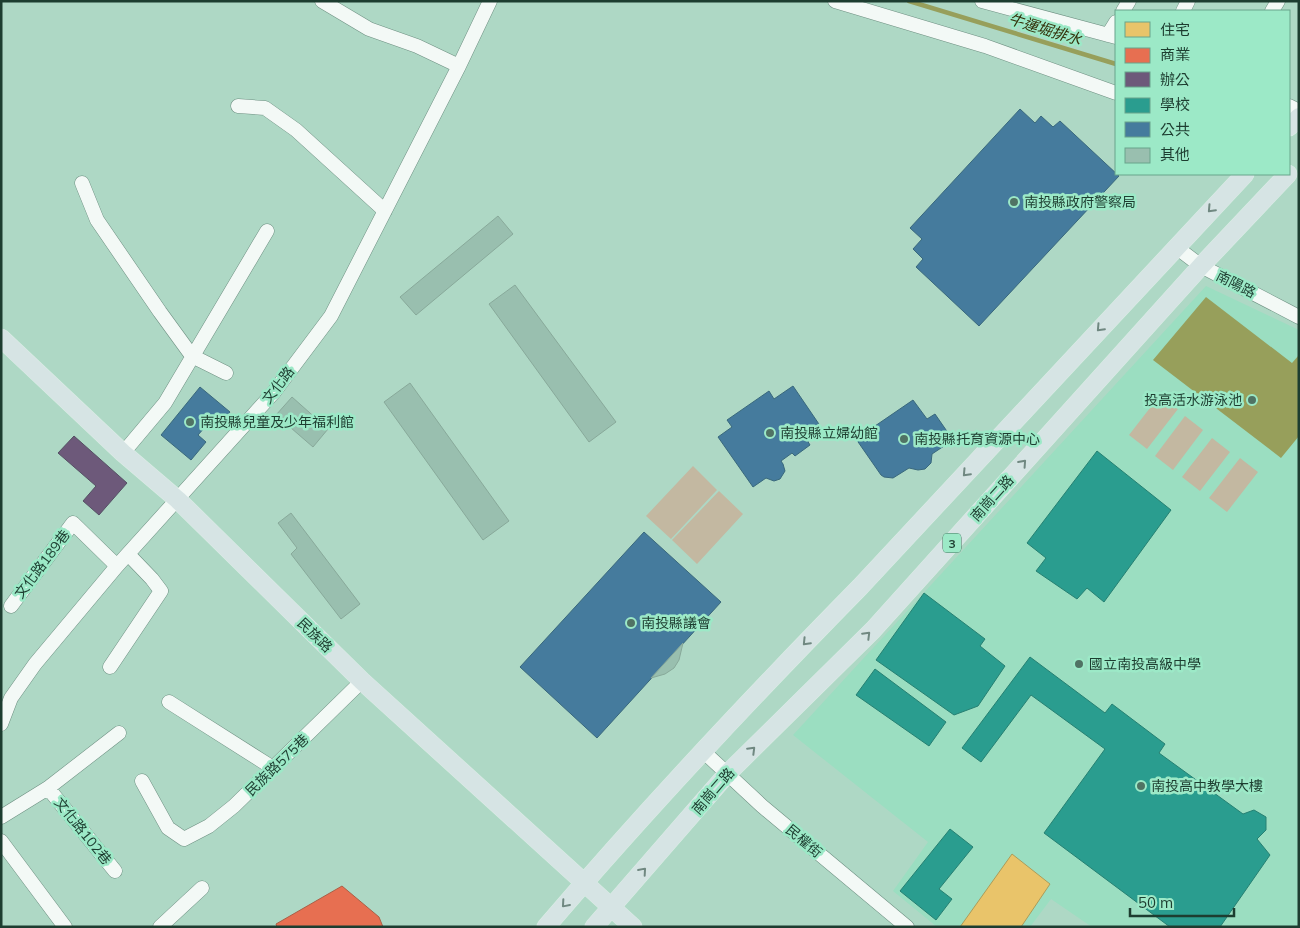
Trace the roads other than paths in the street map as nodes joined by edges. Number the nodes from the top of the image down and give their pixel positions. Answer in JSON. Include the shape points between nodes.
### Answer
{"nodes":[{"id":1,"x":322,"y":1,"type":"edge"},
{"id":2,"x":490,"y":1,"type":"edge"},
{"id":3,"x":834,"y":1,"type":"edge"},
{"id":4,"x":982,"y":1,"type":"edge"},
{"id":5,"x":1112,"y":36,"type":"edge"},
{"id":6,"x":459,"y":66,"type":"junction"},
{"id":7,"x":1115,"y":93,"type":"edge"},
{"id":8,"x":238,"y":106,"type":"dead end"},
{"id":9,"x":1299,"y":117,"type":"edge"},
{"id":10,"x":1290,"y":126,"type":"edge"},
{"id":11,"x":1299,"y":162,"type":"edge"},
{"id":12,"x":1290,"y":173,"type":"edge"},
{"id":13,"x":1244,"y":175,"type":"edge"},
{"id":14,"x":1288,"y":175,"type":"edge"},
{"id":15,"x":82,"y":183,"type":"dead end"},
{"id":16,"x":385,"y":211,"type":"junction"},
{"id":17,"x":267,"y":231,"type":"dead end"},
{"id":18,"x":1176,"y":247,"type":"junction"},
{"id":19,"x":1201,"y":266,"type":"junction"},
{"id":20,"x":1299,"y":317,"type":"edge"},
{"id":21,"x":1,"y":338,"type":"edge"},
{"id":22,"x":192,"y":356,"type":"junction"},
{"id":23,"x":226,"y":373,"type":"dead end"},
{"id":24,"x":123,"y":453,"type":"junction"},
{"id":25,"x":178,"y":500,"type":"junction"},
{"id":26,"x":128,"y":554,"type":"junction"},
{"id":27,"x":117,"y":566,"type":"junction"},
{"id":28,"x":11,"y":606,"type":"dead end"},
{"id":29,"x":110,"y":667,"type":"dead end"},
{"id":30,"x":362,"y":681,"type":"junction"},
{"id":31,"x":6,"y":698,"type":"edge"},
{"id":32,"x":169,"y":702,"type":"dead end"},
{"id":33,"x":1,"y":724,"type":"edge"},
{"id":34,"x":120,"y":733,"type":"dead end"},
{"id":35,"x":704,"y":752,"type":"junction"},
{"id":36,"x":273,"y":768,"type":"junction"},
{"id":37,"x":728,"y":774,"type":"junction"},
{"id":38,"x":142,"y":781,"type":"dead end"},
{"id":39,"x":48,"y":788,"type":"junction"},
{"id":40,"x":1,"y":817,"type":"edge"},
{"id":41,"x":1,"y":841,"type":"edge"},
{"id":42,"x":115,"y":871,"type":"dead end"},
{"id":43,"x":584,"y":882,"type":"junction"},
{"id":44,"x":202,"y":888,"type":"dead end"},
{"id":45,"x":611,"y":907,"type":"junction"},
{"id":46,"x":65,"y":927,"type":"edge"},
{"id":47,"x":160,"y":927,"type":"edge"},
{"id":48,"x":546,"y":927,"type":"edge"},
{"id":49,"x":594,"y":927,"type":"edge"},
{"id":50,"x":633,"y":927,"type":"edge"},
{"id":51,"x":907,"y":927,"type":"edge"}],
"edges":[{"from":1,"to":6,"type":"street","via":[[370,29]]},
{"from":2,"to":6,"type":"street","name":"文化路"},
{"from":3,"to":7,"type":"street","via":[[985,46]]},
{"from":4,"to":5,"type":"street"},
{"from":6,"to":16,"type":"street","name":"文化路"},
{"from":8,"to":16,"type":"street","via":[[265,108],[296,130]]},
{"from":9,"to":10,"type":"main road"},
{"from":11,"to":12,"type":"main road","name":"南崗二路","number":"3"},
{"from":13,"to":18,"type":"main road","one_way":true},
{"from":14,"to":19,"type":"main road","name":"南崗二路","number":"3"},
{"from":15,"to":22,"type":"street","via":[[97,220]]},
{"from":16,"to":25,"type":"street","name":"文化路","via":[[331,316],[274,392]]},
{"from":17,"to":22,"type":"street"},
{"from":18,"to":19,"type":"street","name":"南陽路"},
{"from":18,"to":35,"type":"main road","one_way":true},
{"from":19,"to":20,"type":"street","name":"南陽路"},
{"from":37,"to":19,"type":"main road","name":"南崗二路","number":"3","one_way":true,"via":[[873,630]]},
{"from":21,"to":24,"type":"main road","name":"民族路"},
{"from":22,"to":23,"type":"street"},
{"from":22,"to":24,"type":"street","via":[[165,402]]},
{"from":24,"to":25,"type":"main road","name":"民族路"},
{"from":25,"to":26,"type":"street","name":"文化路"},
{"from":25,"to":30,"type":"main road","name":"民族路"},
{"from":26,"to":27,"type":"street","name":"文化路"},
{"from":26,"to":29,"type":"street","via":[[161,591]]},
{"from":27,"to":28,"type":"street","name":"文化路189巷","via":[[74,523]]},
{"from":27,"to":31,"type":"street","name":"文化路"},
{"from":30,"to":36,"type":"street","name":"民族路575巷"},
{"from":30,"to":43,"type":"main road","name":"民族路"},
{"from":31,"to":33,"type":"street","name":"文化路"},
{"from":32,"to":36,"type":"street"},
{"from":34,"to":39,"type":"street"},
{"from":35,"to":37,"type":"street","name":"民權街"},
{"from":35,"to":43,"type":"main road"},
{"from":36,"to":38,"type":"street","name":"民族路575巷","via":[[209,826],[184,839],[168,828]]},
{"from":45,"to":37,"type":"main road","name":"南崗二路","number":"3","one_way":true},
{"from":37,"to":51,"type":"street","name":"民權街"},
{"from":39,"to":40,"type":"street","name":"文化路102巷"},
{"from":39,"to":42,"type":"street","name":"文化路102巷"},
{"from":41,"to":46,"type":"street"},
{"from":43,"to":45,"type":"main road","name":"民族路"},
{"from":43,"to":48,"type":"main road","one_way":true},
{"from":44,"to":47,"type":"street"},
{"from":45,"to":49,"type":"main road","number":"3"},
{"from":45,"to":50,"type":"main road","name":"民族路"}]}
